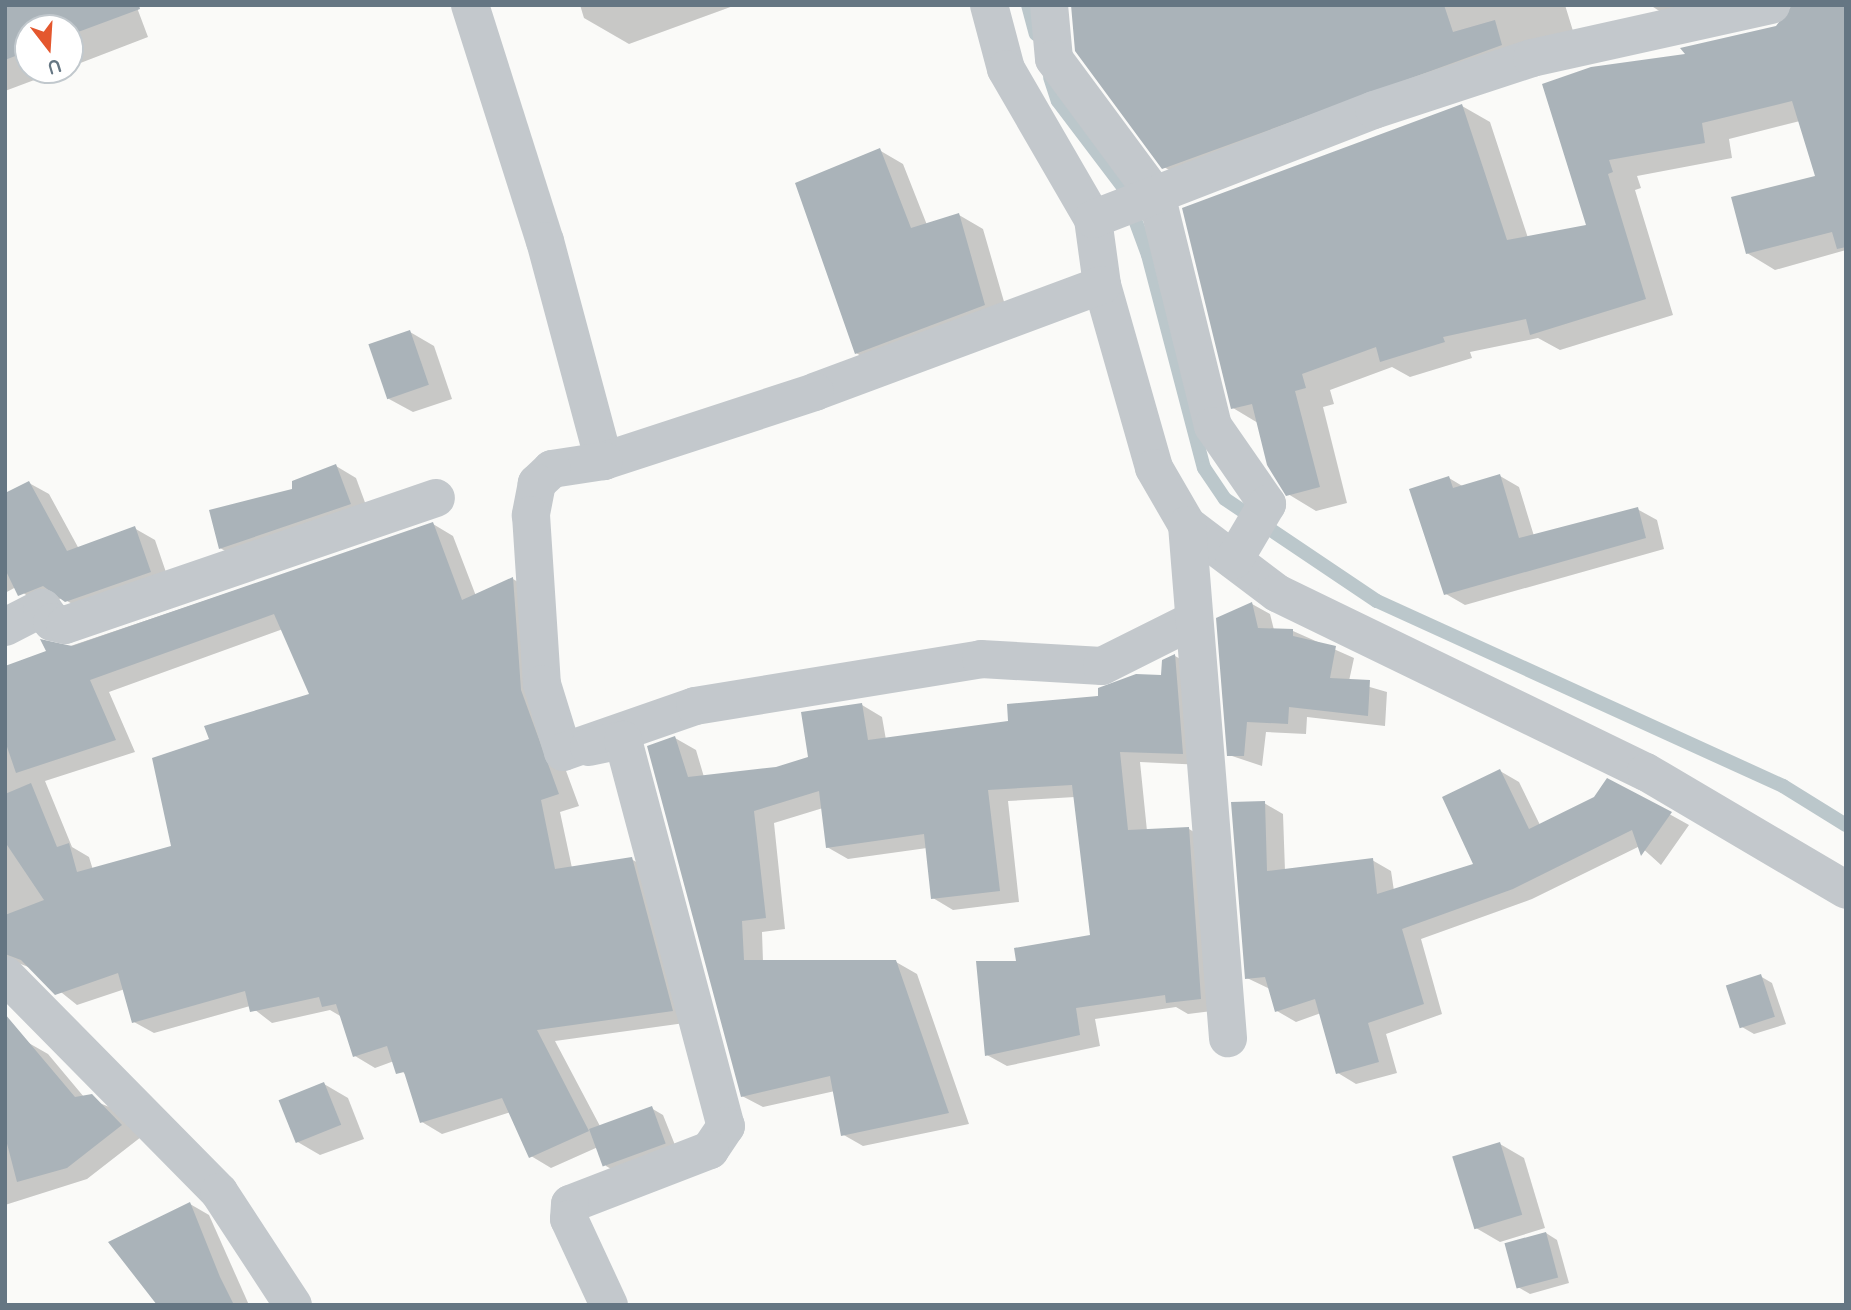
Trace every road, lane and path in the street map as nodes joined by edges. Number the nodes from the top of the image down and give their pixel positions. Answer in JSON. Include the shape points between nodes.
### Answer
{"nodes":[{"id":1,"x":470,"y":5,"type":"edge"},
{"id":2,"x":989,"y":5,"type":"edge"},
{"id":3,"x":1049,"y":5,"type":"edge"},
{"id":4,"x":1771,"y":5,"type":"edge"},
{"id":5,"x":1122,"y":209,"type":"junction"},
{"id":6,"x":1102,"y":285,"type":"junction"},
{"id":7,"x":604,"y":461,"type":"junction"},
{"id":8,"x":436,"y":498,"type":"dead end"},
{"id":9,"x":1187,"y":525,"type":"junction"},
{"id":10,"x":1237,"y":554,"type":"junction"},
{"id":11,"x":1194,"y":620,"type":"junction"},
{"id":12,"x":5,"y":627,"type":"edge"},
{"id":13,"x":564,"y":752,"type":"junction"},
{"id":14,"x":1846,"y":890,"type":"edge"},
{"id":15,"x":9,"y":986,"type":"edge"},
{"id":16,"x":1228,"y":1038,"type":"dead end"},
{"id":17,"x":293,"y":1305,"type":"edge"},
{"id":18,"x":609,"y":1305,"type":"edge"}],
"edges":[{"from":1,"to":7,"type":"street","via":[[545,241]]},
{"from":2,"to":5,"type":"street","via":[[1006,69]]},
{"from":3,"to":5,"type":"street","via":[[1054,59]]},
{"from":4,"to":5,"type":"street","via":[[1532,58],[1374,110]]},
{"from":5,"to":6,"type":"street"},
{"from":5,"to":10,"type":"street","via":[[1213,426],[1267,504]]},
{"from":6,"to":7,"type":"street","via":[[816,392]]},
{"from":6,"to":9,"type":"street","via":[[1154,468]]},
{"from":7,"to":13,"type":"street","via":[[552,469],[533,497],[542,684]]},
{"from":8,"to":12,"type":"street","via":[[77,622],[58,625],[42,608]]},
{"from":9,"to":10,"type":"street"},
{"from":9,"to":11,"type":"street"},
{"from":10,"to":14,"type":"street","via":[[1277,593],[1646,772]]},
{"from":11,"to":13,"type":"street","via":[[1102,666],[981,659],[695,706]]},
{"from":11,"to":16,"type":"street"},
{"from":13,"to":18,"type":"street","via":[[623,740],[726,1126],[710,1150],[570,1204],[569,1219]]},
{"from":15,"to":17,"type":"street","via":[[219,1192]]}]}
